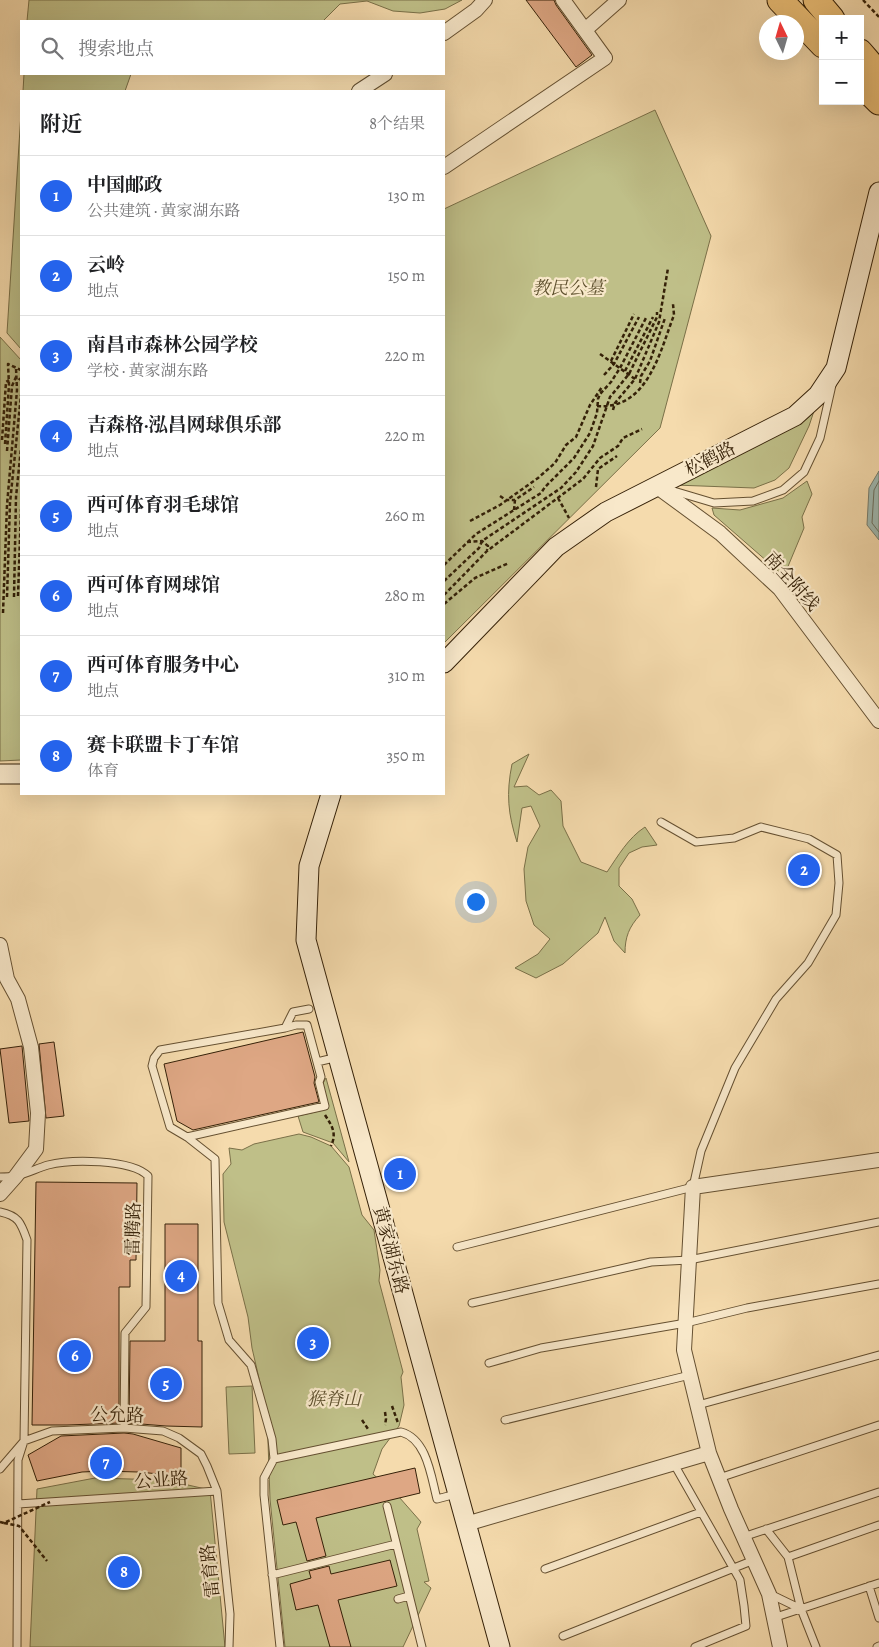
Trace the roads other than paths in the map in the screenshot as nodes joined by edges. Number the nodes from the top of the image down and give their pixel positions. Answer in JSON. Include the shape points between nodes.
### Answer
{"nodes":[{"id":1,"x":484,"y":0,"type":"edge"},
{"id":2,"x":563,"y":0,"type":"edge"},
{"id":3,"x":619,"y":0,"type":"edge"},
{"id":4,"x":780,"y":0,"type":"edge"},
{"id":5,"x":816,"y":0,"type":"edge"},
{"id":6,"x":829,"y":15,"type":"edge"},
{"id":7,"x":585,"y":30,"type":"junction"},
{"id":8,"x":445,"y":32,"type":"edge"},
{"id":9,"x":819,"y":41,"type":"edge"},
{"id":10,"x":864,"y":57,"type":"edge"},
{"id":11,"x":879,"y":74,"type":"edge"},
{"id":12,"x":383,"y":75,"type":"edge"},
{"id":13,"x":864,"y":87,"type":"edge"},
{"id":14,"x":361,"y":90,"type":"edge"},
{"id":15,"x":879,"y":102,"type":"edge"},
{"id":16,"x":445,"y":166,"type":"edge"},
{"id":17,"x":879,"y":192,"type":"edge"},
{"id":18,"x":836,"y":368,"type":"junction"},
{"id":19,"x":656,"y":486,"type":"junction"},
{"id":20,"x":445,"y":662,"type":"edge"},
{"id":21,"x":879,"y":721,"type":"edge"},
{"id":22,"x":0,"y":774,"type":"edge"},
{"id":23,"x":20,"y":774,"type":"edge"},
{"id":24,"x":331,"y":795,"type":"edge"},
{"id":25,"x":661,"y":822,"type":"dead end"},
{"id":26,"x":0,"y":945,"type":"edge"},
{"id":27,"x":309,"y":1009,"type":"dead end"},
{"id":28,"x":285,"y":1028,"type":"junction"},
{"id":29,"x":338,"y":1057,"type":"junction"},
{"id":30,"x":317,"y":1062,"type":"junction"},
{"id":31,"x":187,"y":1137,"type":"junction"},
{"id":32,"x":879,"y":1160,"type":"edge"},
{"id":33,"x":16,"y":1176,"type":"junction"},
{"id":34,"x":0,"y":1177,"type":"edge"},
{"id":35,"x":693,"y":1187,"type":"junction"},
{"id":36,"x":0,"y":1194,"type":"edge"},
{"id":37,"x":0,"y":1212,"type":"edge"},
{"id":38,"x":879,"y":1222,"type":"edge"},
{"id":39,"x":456,"y":1247,"type":"dead end"},
{"id":40,"x":689,"y":1260,"type":"junction"},
{"id":41,"x":879,"y":1284,"type":"edge"},
{"id":42,"x":472,"y":1303,"type":"dead end"},
{"id":43,"x":686,"y":1323,"type":"junction"},
{"id":44,"x":879,"y":1355,"type":"edge"},
{"id":45,"x":489,"y":1363,"type":"dead end"},
{"id":46,"x":690,"y":1375,"type":"junction"},
{"id":47,"x":698,"y":1405,"type":"junction"},
{"id":48,"x":505,"y":1420,"type":"dead end"},
{"id":49,"x":879,"y":1425,"type":"edge"},
{"id":50,"x":124,"y":1428,"type":"junction"},
{"id":51,"x":24,"y":1441,"type":"junction"},
{"id":52,"x":709,"y":1453,"type":"junction"},
{"id":53,"x":274,"y":1459,"type":"junction"},
{"id":54,"x":674,"y":1464,"type":"junction"},
{"id":55,"x":0,"y":1469,"type":"edge"},
{"id":56,"x":719,"y":1478,"type":"junction"},
{"id":57,"x":217,"y":1491,"type":"junction"},
{"id":58,"x":879,"y":1492,"type":"edge"},
{"id":59,"x":458,"y":1494,"type":"junction"},
{"id":60,"x":18,"y":1504,"type":"junction"},
{"id":61,"x":387,"y":1506,"type":"dead end"},
{"id":62,"x":701,"y":1512,"type":"junction"},
{"id":63,"x":466,"y":1524,"type":"junction"},
{"id":64,"x":879,"y":1525,"type":"edge"},
{"id":65,"x":766,"y":1529,"type":"junction"},
{"id":66,"x":743,"y":1537,"type":"junction"},
{"id":67,"x":396,"y":1544,"type":"junction"},
{"id":68,"x":788,"y":1557,"type":"junction"},
{"id":69,"x":754,"y":1560,"type":"junction"},
{"id":70,"x":733,"y":1568,"type":"junction"},
{"id":71,"x":545,"y":1569,"type":"dead end"},
{"id":72,"x":272,"y":1575,"type":"junction"},
{"id":73,"x":879,"y":1583,"type":"edge"},
{"id":74,"x":869,"y":1586,"type":"junction"},
{"id":75,"x":769,"y":1594,"type":"junction"},
{"id":76,"x":409,"y":1596,"type":"junction"},
{"id":77,"x":398,"y":1599,"type":"dead end"},
{"id":78,"x":801,"y":1609,"type":"junction"},
{"id":79,"x":773,"y":1618,"type":"junction"},
{"id":80,"x":879,"y":1618,"type":"edge"},
{"id":81,"x":563,"y":1636,"type":"dead end"},
{"id":82,"x":17,"y":1647,"type":"edge"},
{"id":83,"x":229,"y":1647,"type":"edge"},
{"id":84,"x":280,"y":1647,"type":"edge"},
{"id":85,"x":422,"y":1647,"type":"edge"},
{"id":86,"x":500,"y":1647,"type":"edge"},
{"id":87,"x":695,"y":1647,"type":"edge"},
{"id":88,"x":780,"y":1647,"type":"edge"},
{"id":89,"x":816,"y":1647,"type":"edge"}],
"edges":[{"from":1,"to":8,"type":"street","via":[[476,10]]},
{"from":2,"to":7,"type":"street"},
{"from":3,"to":7,"type":"street"},
{"from":4,"to":9,"type":"highway"},
{"from":5,"to":6,"type":"highway"},
{"from":7,"to":16,"type":"street","via":[[605,58]]},
{"from":10,"to":11,"type":"highway"},
{"from":12,"to":14,"type":"street"},
{"from":13,"to":15,"type":"highway"},
{"from":17,"to":18,"type":"main road","name":"松鹤路"},
{"from":18,"to":19,"type":"main road","name":"松鹤路","via":[[818,395],[795,416]]},
{"from":18,"to":19,"type":"lane","via":[[820,438],[804,472],[783,490],[753,501],[714,503]]},
{"from":19,"to":20,"type":"main road","name":"松鹤路","via":[[606,512],[556,547]]},
{"from":19,"to":21,"type":"street","name":"南全附线","via":[[720,533],[780,589]]},
{"from":22,"to":23,"type":"main road"},
{"from":24,"to":29,"type":"main road","name":"黄家湖东路","via":[[309,866],[306,940]]},
{"from":25,"to":35,"type":"lane","via":[[696,842],[734,838],[761,827],[809,839],[837,855],[836,914],[808,963],[776,999],[735,1068],[701,1150]]},
{"from":26,"to":33,"type":"street","via":[[7,979],[18,999],[31,1047],[38,1113],[36,1149]]},
{"from":27,"to":28,"type":"lane","via":[[293,1012]]},
{"from":28,"to":30,"type":"lane","via":[[307,1025]]},
{"from":28,"to":31,"type":"lane","via":[[160,1050],[152,1066],[170,1127]]},
{"from":29,"to":30,"type":"lane"},
{"from":29,"to":59,"type":"main road","name":"黄家湖东路"},
{"from":30,"to":31,"type":"lane","via":[[324,1106]]},
{"from":31,"to":53,"type":"lane","via":[[216,1159],[218,1303],[229,1340],[251,1366],[272,1439]]},
{"from":32,"to":35,"type":"street"},
{"from":33,"to":34,"type":"lane","name":"雷腾路"},
{"from":33,"to":36,"type":"street"},
{"from":33,"to":50,"type":"lane","name":"雷腾路","via":[[49,1165],[88,1161],[118,1164],[142,1170],[148,1176],[146,1307],[125,1333]]},
{"from":35,"to":39,"type":"lane"},
{"from":35,"to":40,"type":"street"},
{"from":37,"to":51,"type":"lane","via":[[21,1222],[27,1240]]},
{"from":38,"to":40,"type":"lane"},
{"from":40,"to":42,"type":"lane","via":[[650,1262]]},
{"from":40,"to":43,"type":"street"},
{"from":41,"to":43,"type":"lane","via":[[747,1308]]},
{"from":43,"to":45,"type":"lane","via":[[541,1348]]},
{"from":43,"to":46,"type":"street","via":[[684,1350]]},
{"from":44,"to":47,"type":"lane"},
{"from":46,"to":47,"type":"street"},
{"from":46,"to":48,"type":"lane"},
{"from":47,"to":52,"type":"street"},
{"from":49,"to":56,"type":"lane"},
{"from":50,"to":51,"type":"lane","name":"公允路","via":[[52,1430]]},
{"from":50,"to":57,"type":"lane","name":"公允路","via":[[163,1431],[180,1438],[201,1454]]},
{"from":51,"to":55,"type":"lane","name":"公允路"},
{"from":51,"to":60,"type":"lane","via":[[18,1460]]},
{"from":52,"to":54,"type":"street"},
{"from":52,"to":56,"type":"street"},
{"from":53,"to":59,"type":"lane","via":[[400,1432],[416,1441],[423,1453],[437,1499]]},
{"from":53,"to":72,"type":"lane","via":[[264,1478]]},
{"from":54,"to":62,"type":"lane"},
{"from":54,"to":63,"type":"street"},
{"from":56,"to":66,"type":"street"},
{"from":57,"to":60,"type":"lane","name":"公业路"},
{"from":57,"to":83,"type":"lane","name":"雷育路","via":[[230,1614]]},
{"from":58,"to":65,"type":"lane"},
{"from":59,"to":63,"type":"main road","name":"黄家湖东路"},
{"from":60,"to":82,"type":"lane"},
{"from":61,"to":67,"type":"lane"},
{"from":62,"to":70,"type":"lane"},
{"from":62,"to":71,"type":"lane"},
{"from":63,"to":86,"type":"main road","name":"黄家湖东路"},
{"from":64,"to":68,"type":"lane"},
{"from":65,"to":66,"type":"lane"},
{"from":65,"to":68,"type":"lane"},
{"from":66,"to":69,"type":"street"},
{"from":67,"to":72,"type":"lane"},
{"from":67,"to":76,"type":"lane"},
{"from":68,"to":78,"type":"lane"},
{"from":69,"to":70,"type":"lane"},
{"from":69,"to":75,"type":"street"},
{"from":70,"to":81,"type":"lane"},
{"from":70,"to":87,"type":"lane","via":[[740,1580],[746,1626]]},
{"from":72,"to":84,"type":"lane"},
{"from":73,"to":74,"type":"lane"},
{"from":74,"to":78,"type":"lane"},
{"from":74,"to":80,"type":"lane"},
{"from":75,"to":78,"type":"lane"},
{"from":75,"to":79,"type":"street"},
{"from":76,"to":77,"type":"lane"},
{"from":76,"to":85,"type":"lane"},
{"from":78,"to":79,"type":"lane"},
{"from":78,"to":89,"type":"lane"},
{"from":79,"to":88,"type":"street"}]}
